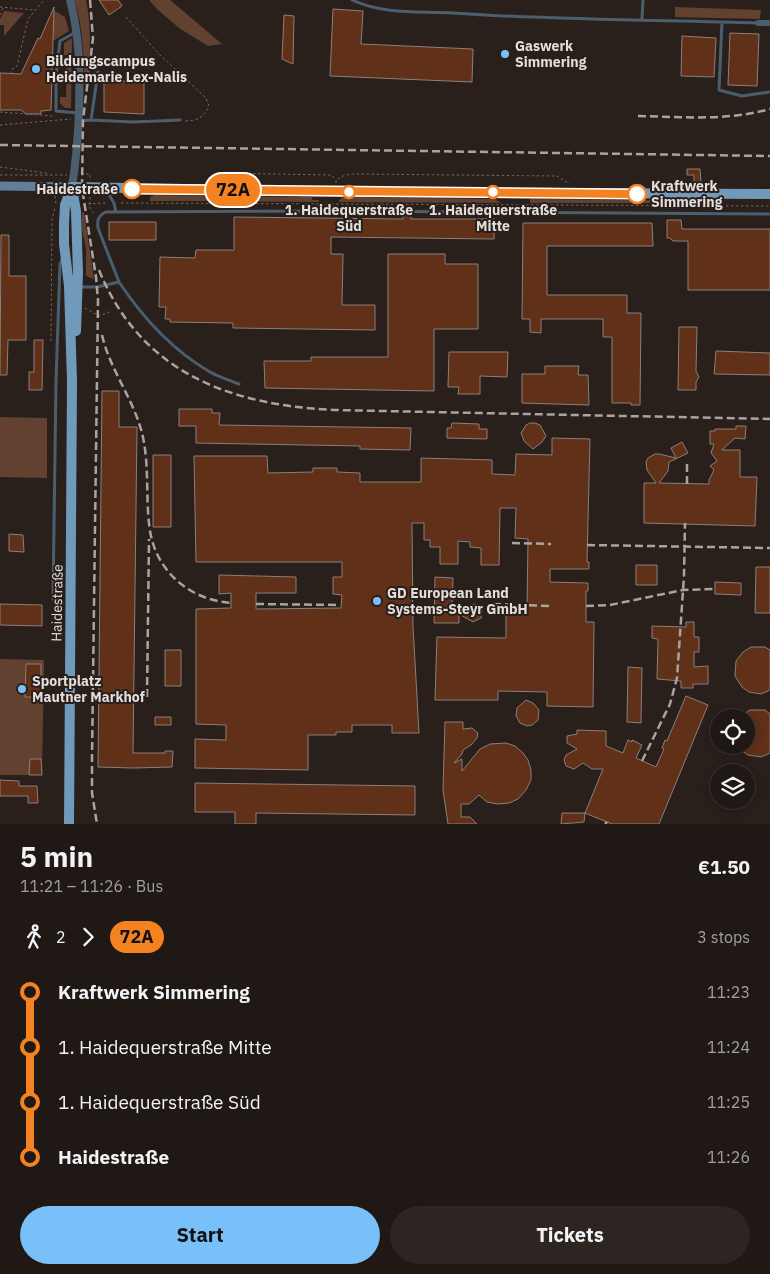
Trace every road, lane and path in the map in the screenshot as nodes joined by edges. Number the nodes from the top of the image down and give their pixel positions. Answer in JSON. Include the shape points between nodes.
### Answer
{"nodes":[{"id":1,"x":44,"y":0,"type":"edge"},
{"id":2,"x":352,"y":0,"type":"edge"},
{"id":3,"x":643,"y":0,"type":"edge"},
{"id":4,"x":70,"y":2,"type":"edge"},
{"id":5,"x":0,"y":7,"type":"edge"},
{"id":6,"x":4,"y":7,"type":"junction"},
{"id":7,"x":36,"y":10,"type":"junction"},
{"id":8,"x":0,"y":15,"type":"edge"},
{"id":9,"x":126,"y":17,"type":"dead end"},
{"id":10,"x":642,"y":19,"type":"junction"},
{"id":11,"x":722,"y":22,"type":"junction"},
{"id":12,"x":758,"y":23,"type":"joint"},
{"id":13,"x":770,"y":23,"type":"edge"},
{"id":14,"x":77,"y":30,"type":"junction"},
{"id":15,"x":98,"y":72,"type":"dead end"},
{"id":16,"x":11,"y":74,"type":"dead end"},
{"id":17,"x":770,"y":92,"type":"edge"},
{"id":18,"x":0,"y":112,"type":"edge"},
{"id":19,"x":54,"y":116,"type":"dead end"},
{"id":20,"x":63,"y":116,"type":"dead end"},
{"id":21,"x":75,"y":117,"type":"junction"},
{"id":22,"x":91,"y":120,"type":"junction"},
{"id":23,"x":180,"y":120,"type":"joint"},
{"id":24,"x":0,"y":125,"type":"edge"},
{"id":25,"x":0,"y":167,"type":"edge"},
{"id":26,"x":218,"y":173,"type":"dead end"},
{"id":27,"x":82,"y":174,"type":"dead end"},
{"id":28,"x":0,"y":175,"type":"edge"},
{"id":29,"x":71,"y":175,"type":"dead end"},
{"id":30,"x":48,"y":176,"type":"junction"},
{"id":31,"x":90,"y":180,"type":"dead end"},
{"id":32,"x":336,"y":180,"type":"junction"},
{"id":33,"x":0,"y":186,"type":"edge"},
{"id":34,"x":72,"y":187,"type":"junction"},
{"id":35,"x":106,"y":189,"type":"junction"},
{"id":36,"x":335,"y":191,"type":"junction"},
{"id":37,"x":580,"y":193,"type":"junction"},
{"id":38,"x":55,"y":194,"type":"dead end"},
{"id":39,"x":90,"y":194,"type":"dead end"},
{"id":40,"x":770,"y":194,"type":"edge"},
{"id":41,"x":90,"y":203,"type":"junction"},
{"id":42,"x":114,"y":203,"type":"junction"},
{"id":43,"x":84,"y":204,"type":"dead end"},
{"id":44,"x":770,"y":206,"type":"edge"},
{"id":45,"x":116,"y":212,"type":"junction"},
{"id":46,"x":770,"y":214,"type":"edge"},
{"id":47,"x":99,"y":218,"type":"junction"},
{"id":48,"x":65,"y":255,"type":"junction"},
{"id":49,"x":119,"y":282,"type":"junction"},
{"id":50,"x":74,"y":287,"type":"junction"},
{"id":51,"x":85,"y":308,"type":"dead end"},
{"id":52,"x":112,"y":311,"type":"dead end"},
{"id":53,"x":51,"y":344,"type":"dead end"},
{"id":54,"x":238,"y":384,"type":"dead end"},
{"id":55,"x":53,"y":598,"type":"dead end"},
{"id":56,"x":69,"y":824,"type":"edge"}],
"edges":[{"from":1,"to":7,"type":"path"},
{"from":2,"to":10,"type":"lane","via":[[392,11]]},
{"from":3,"to":10,"type":"lane"},
{"from":4,"to":14,"type":"street","name":"Haidestraße"},
{"from":5,"to":6,"type":"path"},
{"from":6,"to":7,"type":"path"},
{"from":6,"to":8,"type":"path"},
{"from":7,"to":16,"type":"path","via":[[28,18],[17,66]]},
{"from":9,"to":23,"type":"path","via":[[159,54],[206,98],[209,106],[205,115],[194,121]]},
{"from":10,"to":11,"type":"lane"},
{"from":11,"to":12,"type":"lane"},
{"from":11,"to":17,"type":"lane","via":[[719,90],[742,96]]},
{"from":12,"to":13,"type":"street"},
{"from":14,"to":21,"type":"street","name":"Haidestraße","via":[[80,54]]},
{"from":14,"to":21,"type":"lane","via":[[60,41],[56,74],[56,112]]},
{"from":15,"to":22,"type":"lane"},
{"from":18,"to":19,"type":"path"},
{"from":20,"to":21,"type":"path"},
{"from":21,"to":22,"type":"lane"},
{"from":21,"to":24,"type":"path"},
{"from":21,"to":34,"type":"street","name":"Haidestraße"},
{"from":22,"to":23,"type":"lane"},
{"from":25,"to":30,"type":"path","via":[[46,173]]},
{"from":26,"to":32,"type":"path","via":[[332,175]]},
{"from":27,"to":31,"type":"path","via":[[90,174]]},
{"from":28,"to":30,"type":"path"},
{"from":29,"to":30,"type":"path"},
{"from":32,"to":36,"type":"path"},
{"from":32,"to":37,"type":"path","via":[[354,174],[557,176]]},
{"from":33,"to":34,"type":"main road"},
{"from":34,"to":35,"type":"main road"},
{"from":34,"to":48,"type":"main road","name":"Haidestraße","via":[[65,205]]},
{"from":34,"to":50,"type":"main road","name":"Haidestraße","via":[[76,211]]},
{"from":35,"to":36,"type":"main road"},
{"from":35,"to":42,"type":"lane"},
{"from":36,"to":37,"type":"main road"},
{"from":37,"to":40,"type":"main road"},
{"from":38,"to":53,"type":"path"},
{"from":39,"to":41,"type":"path"},
{"from":41,"to":42,"type":"path"},
{"from":41,"to":43,"type":"path"},
{"from":41,"to":47,"type":"path","via":[[90,209]]},
{"from":42,"to":44,"type":"path"},
{"from":42,"to":45,"type":"lane"},
{"from":45,"to":46,"type":"lane"},
{"from":45,"to":47,"type":"lane","via":[[106,212]]},
{"from":47,"to":49,"type":"lane","via":[[98,228]]},
{"from":48,"to":50,"type":"main road","name":"Haidestraße"},
{"from":48,"to":55,"type":"lane","via":[[60,264]]},
{"from":49,"to":50,"type":"lane","via":[[97,287]]},
{"from":49,"to":54,"type":"lane","via":[[159,333],[178,350],[211,372]]},
{"from":50,"to":56,"type":"main road","name":"Haidestraße"},
{"from":51,"to":52,"type":"path","via":[[99,316]]}]}
